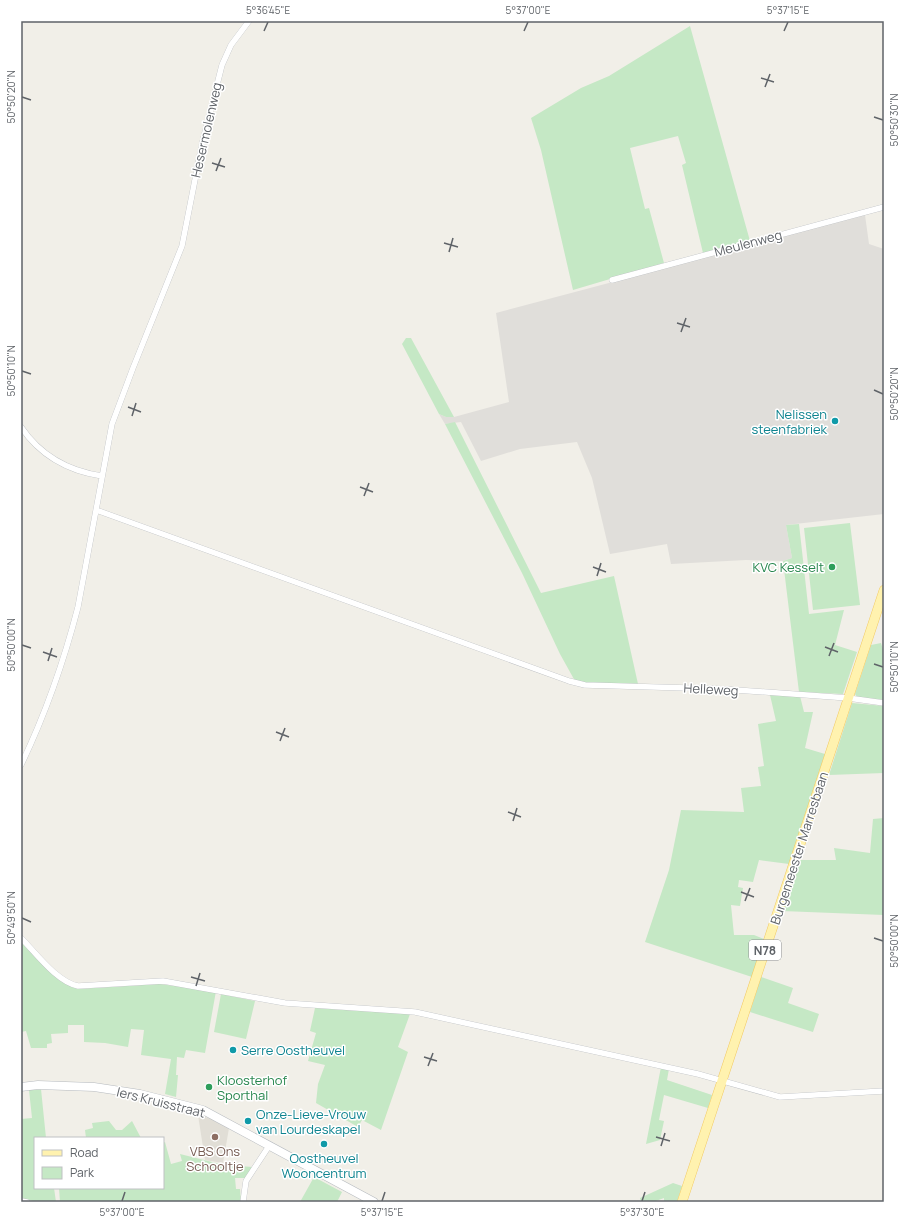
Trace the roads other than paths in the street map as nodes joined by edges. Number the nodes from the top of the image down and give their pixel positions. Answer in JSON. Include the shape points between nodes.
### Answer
{"nodes":[{"id":1,"x":249,"y":21,"type":"edge"},
{"id":2,"x":884,"y":207,"type":"edge"},
{"id":3,"x":612,"y":280,"type":"dead end"},
{"id":4,"x":21,"y":427,"type":"edge"},
{"id":5,"x":102,"y":476,"type":"junction"},
{"id":6,"x":96,"y":510,"type":"junction"},
{"id":7,"x":884,"y":590,"type":"edge"},
{"id":8,"x":848,"y":698,"type":"junction"},
{"id":9,"x":884,"y":703,"type":"edge"},
{"id":10,"x":21,"y":765,"type":"edge"},
{"id":11,"x":21,"y":938,"type":"edge"},
{"id":12,"x":722,"y":1080,"type":"junction"},
{"id":13,"x":21,"y":1088,"type":"edge"},
{"id":14,"x":884,"y":1091,"type":"edge"},
{"id":15,"x":269,"y":1146,"type":"junction"},
{"id":16,"x":21,"y":1201,"type":"edge"},
{"id":17,"x":27,"y":1202,"type":"edge"},
{"id":18,"x":243,"y":1202,"type":"edge"},
{"id":19,"x":374,"y":1202,"type":"edge"},
{"id":20,"x":682,"y":1202,"type":"edge"}],
"edges":[{"from":1,"to":5,"type":"street","name":"Hesermolenweg","via":[[224,58],[202,144],[182,246],[116,411]]},
{"from":2,"to":3,"type":"street","name":"Meulenweg"},
{"from":4,"to":5,"type":"street","via":[[40,449],[60,463],[77,471]]},
{"from":5,"to":6,"type":"street","name":"Hesermolenweg"},
{"from":6,"to":8,"type":"street","name":"Helleweg","via":[[573,682],[598,687],[670,686]]},
{"from":6,"to":10,"type":"street","name":"Hesermolenweg","via":[[78,608],[64,660]]},
{"from":7,"to":8,"type":"main road","number":"N78"},
{"from":8,"to":9,"type":"street","name":"Helleweg"},
{"from":8,"to":12,"type":"main road","name":"Burgemeester Marresbaan","number":"N78"},
{"from":11,"to":12,"type":"street","via":[[57,975],[72,985],[163,981],[285,1003],[415,1012]]},
{"from":12,"to":14,"type":"street","via":[[780,1097]]},
{"from":12,"to":20,"type":"main road","name":"Burgemeester Marresbaan","number":"N78"},
{"from":13,"to":15,"type":"street","name":"Iers Kruisstraat","via":[[38,1085],[94,1087],[140,1094],[203,1110]]},
{"from":15,"to":18,"type":"street","via":[[246,1181]]},
{"from":15,"to":19,"type":"street","name":"Iers Kruisstraat"},
{"from":16,"to":17,"type":"street"}]}
